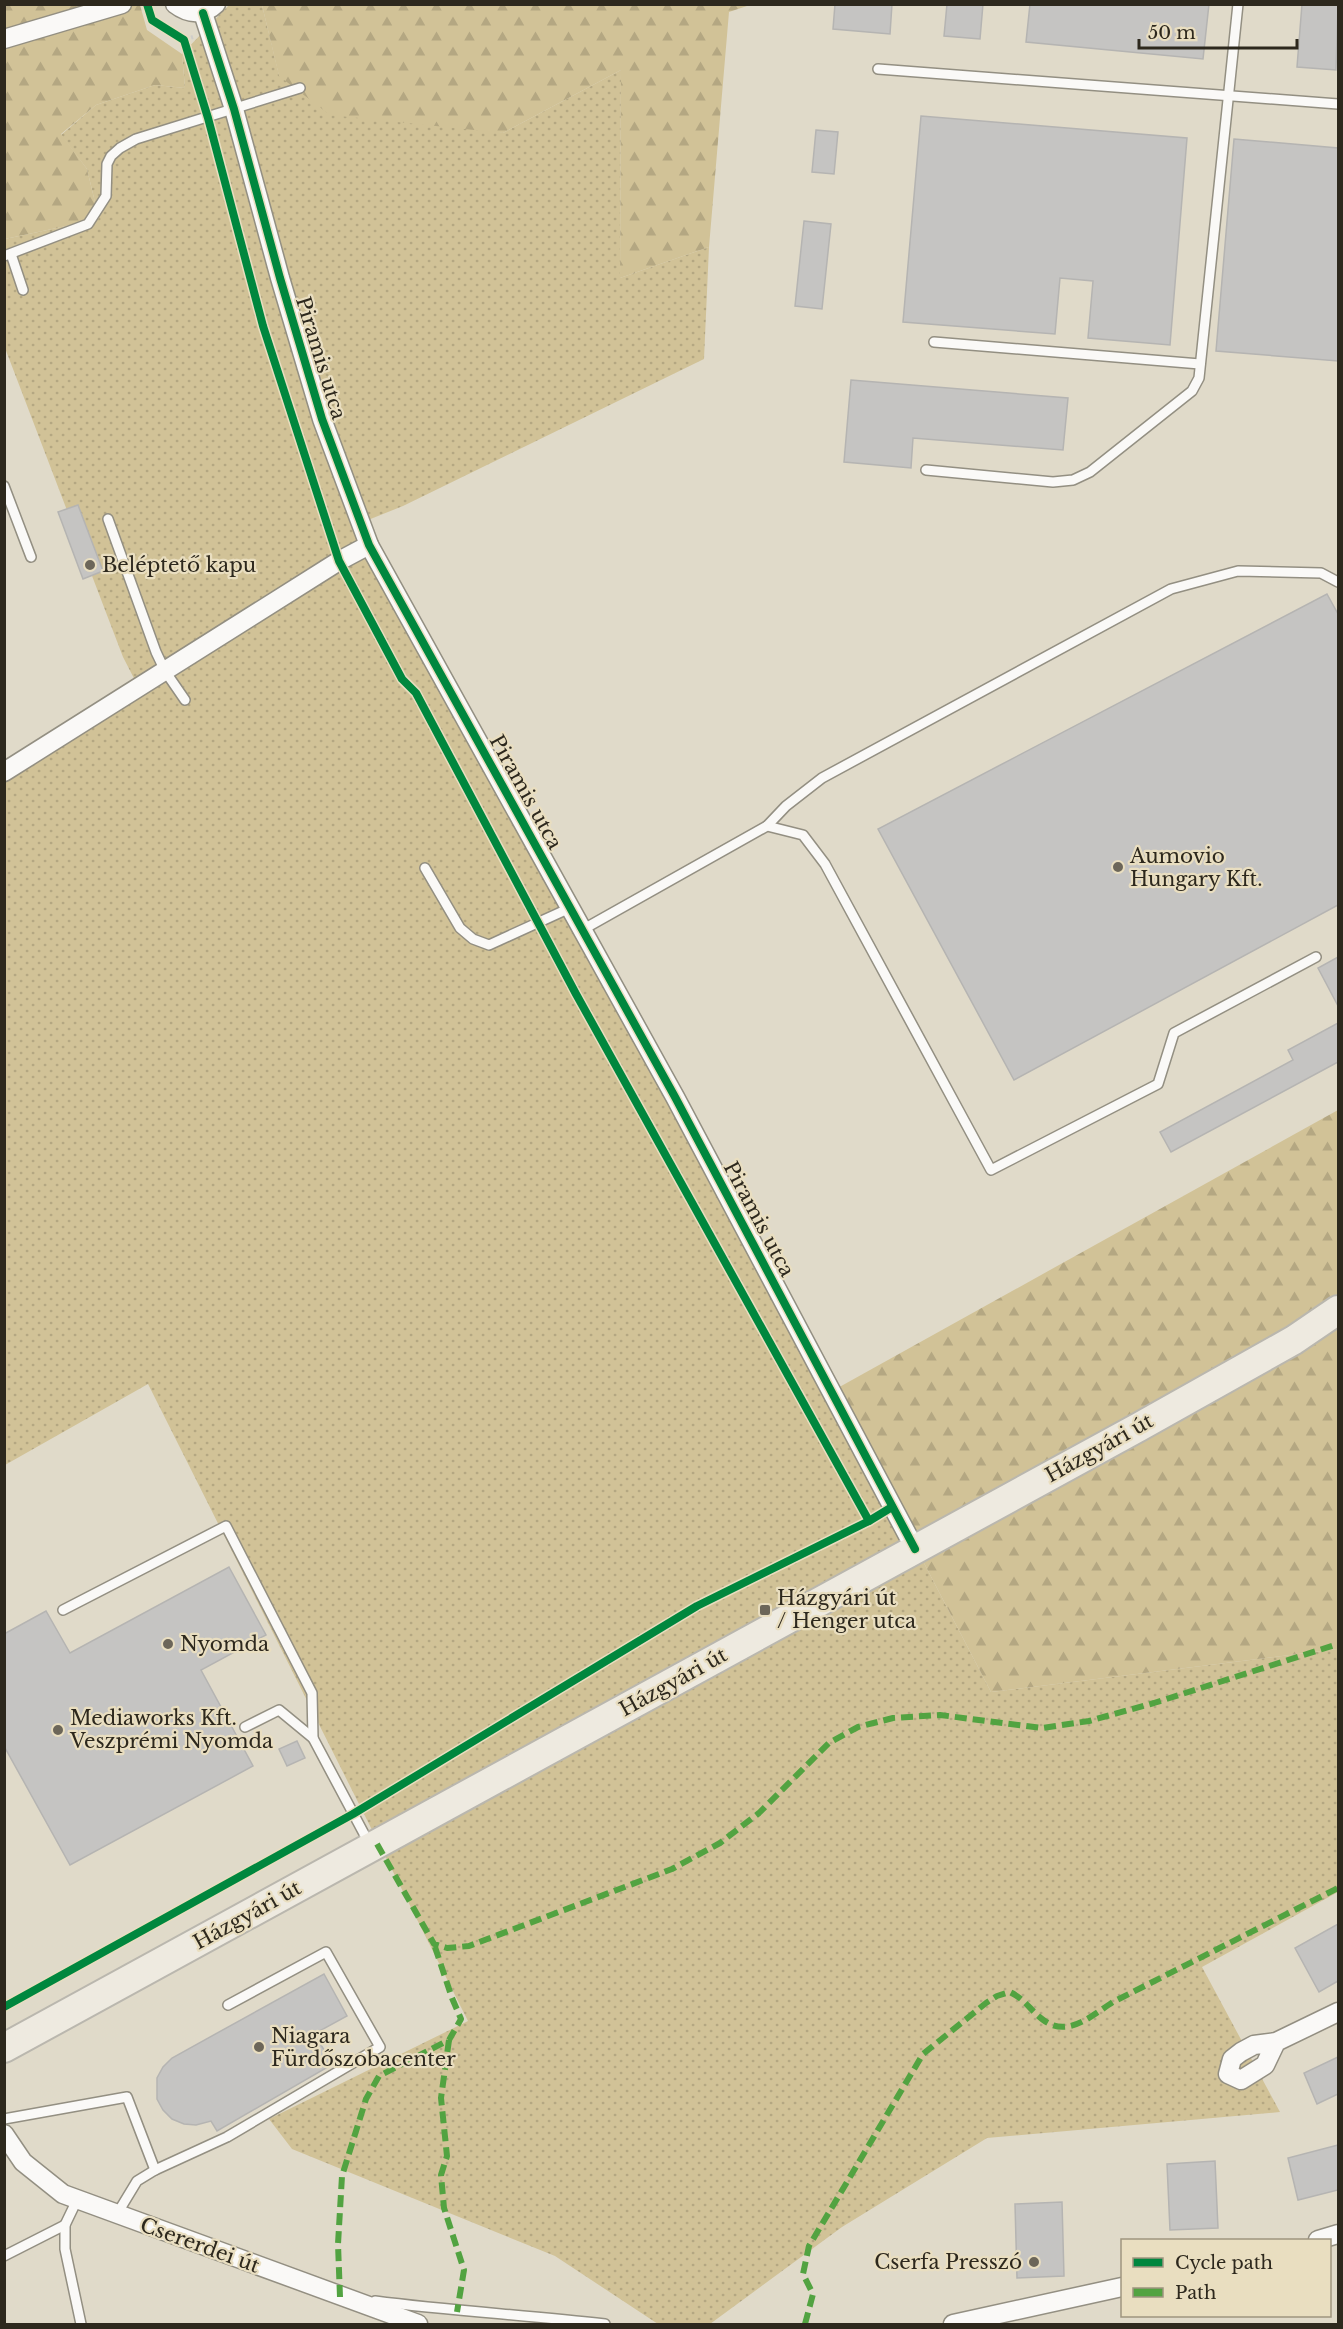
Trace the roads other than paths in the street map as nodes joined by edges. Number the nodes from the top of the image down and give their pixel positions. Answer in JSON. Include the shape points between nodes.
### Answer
{"nodes":[{"id":1,"x":122,"y":4,"type":"edge"},
{"id":2,"x":175,"y":4,"type":"edge"},
{"id":3,"x":1238,"y":4,"type":"edge"},
{"id":4,"x":210,"y":9,"type":"edge"},
{"id":5,"x":4,"y":39,"type":"edge"},
{"id":6,"x":878,"y":69,"type":"dead end"},
{"id":7,"x":300,"y":88,"type":"dead end"},
{"id":8,"x":1227,"y":96,"type":"junction"},
{"id":9,"x":1338,"y":104,"type":"edge"},
{"id":10,"x":234,"y":109,"type":"junction"},
{"id":11,"x":8,"y":255,"type":"edge"},
{"id":12,"x":23,"y":290,"type":"dead end"},
{"id":13,"x":934,"y":342,"type":"dead end"},
{"id":14,"x":1200,"y":364,"type":"junction"},
{"id":15,"x":926,"y":470,"type":"dead end"},
{"id":16,"x":4,"y":486,"type":"edge"},
{"id":17,"x":108,"y":519,"type":"dead end"},
{"id":18,"x":369,"y":545,"type":"junction"},
{"id":19,"x":31,"y":557,"type":"dead end"},
{"id":20,"x":1338,"y":582,"type":"edge"},
{"id":21,"x":165,"y":671,"type":"junction"},
{"id":22,"x":185,"y":700,"type":"dead end"},
{"id":23,"x":4,"y":772,"type":"edge"},
{"id":24,"x":767,"y":826,"type":"junction"},
{"id":25,"x":425,"y":868,"type":"dead end"},
{"id":26,"x":570,"y":908,"type":"junction"},
{"id":27,"x":582,"y":930,"type":"junction"},
{"id":28,"x":1316,"y":957,"type":"dead end"},
{"id":29,"x":1338,"y":1310,"type":"edge"},
{"id":30,"x":915,"y":1549,"type":"junction"},
{"id":31,"x":63,"y":1610,"type":"dead end"},
{"id":32,"x":245,"y":1727,"type":"dead end"},
{"id":33,"x":313,"y":1738,"type":"junction"},
{"id":34,"x":371,"y":1847,"type":"junction"},
{"id":35,"x":228,"y":2005,"type":"dead end"},
{"id":36,"x":1338,"y":2012,"type":"edge"},
{"id":37,"x":1276,"y":2042,"type":"dead end"},
{"id":38,"x":4,"y":2048,"type":"edge"},
{"id":39,"x":4,"y":2119,"type":"edge"},
{"id":40,"x":4,"y":2134,"type":"edge"},
{"id":41,"x":155,"y":2170,"type":"junction"},
{"id":42,"x":77,"y":2200,"type":"junction"},
{"id":43,"x":117,"y":2214,"type":"junction"},
{"id":44,"x":65,"y":2225,"type":"junction"},
{"id":45,"x":1338,"y":2234,"type":"edge"},
{"id":46,"x":1324,"y":2239,"type":"edge"},
{"id":47,"x":4,"y":2256,"type":"edge"},
{"id":48,"x":1121,"y":2287,"type":"edge"},
{"id":49,"x":340,"y":2297,"type":"junction"},
{"id":50,"x":390,"y":2320,"type":"edge"},
{"id":51,"x":81,"y":2325,"type":"edge"},
{"id":52,"x":418,"y":2325,"type":"edge"},
{"id":53,"x":605,"y":2325,"type":"edge"},
{"id":54,"x":953,"y":2325,"type":"edge"}],
"edges":[{"from":1,"to":5,"type":"street"},
{"from":2,"to":4,"type":"street","via":[[183,10]]},
{"from":3,"to":8,"type":"lane"},
{"from":4,"to":10,"type":"street","name":"Piramis utca"},
{"from":6,"to":8,"type":"lane"},
{"from":7,"to":10,"type":"lane"},
{"from":8,"to":9,"type":"lane"},
{"from":8,"to":14,"type":"lane"},
{"from":10,"to":11,"type":"lane","via":[[136,139],[120,148],[107,164],[106,196],[88,224]]},
{"from":10,"to":18,"type":"street","name":"Piramis utca","via":[[322,419]]},
{"from":11,"to":12,"type":"lane"},
{"from":13,"to":14,"type":"lane"},
{"from":14,"to":15,"type":"lane","via":[[1192,392],[1090,472],[1073,480],[1053,482]]},
{"from":16,"to":19,"type":"lane"},
{"from":17,"to":21,"type":"lane"},
{"from":18,"to":21,"type":"street"},
{"from":18,"to":26,"type":"street","name":"Piramis utca"},
{"from":20,"to":24,"type":"lane","via":[[1321,573],[1239,571],[1171,589],[822,778]]},
{"from":21,"to":22,"type":"lane"},
{"from":21,"to":23,"type":"street"},
{"from":24,"to":27,"type":"lane"},
{"from":24,"to":28,"type":"lane","via":[[803,835],[825,864],[991,1170],[1158,1084],[1174,1033]]},
{"from":25,"to":26,"type":"lane","via":[[460,928],[489,945]]},
{"from":26,"to":27,"type":"street","name":"Piramis utca"},
{"from":27,"to":30,"type":"street","name":"Piramis utca","via":[[681,1107]]},
{"from":29,"to":30,"type":"main road","name":"Házgyári út","via":[[1252,1363]]},
{"from":30,"to":34,"type":"main road","name":"Házgyári út"},
{"from":31,"to":33,"type":"lane","via":[[226,1526],[312,1693]]},
{"from":32,"to":33,"type":"lane","via":[[279,1710]]},
{"from":33,"to":34,"type":"lane"},
{"from":34,"to":38,"type":"main road","name":"Házgyári út"},
{"from":35,"to":41,"type":"lane","via":[[326,1952],[380,2047],[227,2137]]},
{"from":36,"to":37,"type":"street"},
{"from":39,"to":41,"type":"lane","via":[[127,2097]]},
{"from":40,"to":42,"type":"street","name":"Csererdei út","via":[[23,2162],[63,2194]]},
{"from":41,"to":43,"type":"lane","via":[[137,2181]]},
{"from":42,"to":43,"type":"street","name":"Csererdei út"},
{"from":42,"to":44,"type":"lane"},
{"from":43,"to":49,"type":"street","name":"Csererdei út"},
{"from":44,"to":47,"type":"lane"},
{"from":44,"to":51,"type":"lane","via":[[65,2249]]},
{"from":45,"to":46,"type":"street"},
{"from":48,"to":54,"type":"street"},
{"from":49,"to":50,"type":"street","name":"Csererdei út"},
{"from":49,"to":53,"type":"lane"},
{"from":50,"to":52,"type":"street","name":"Csererdei út"}]}
